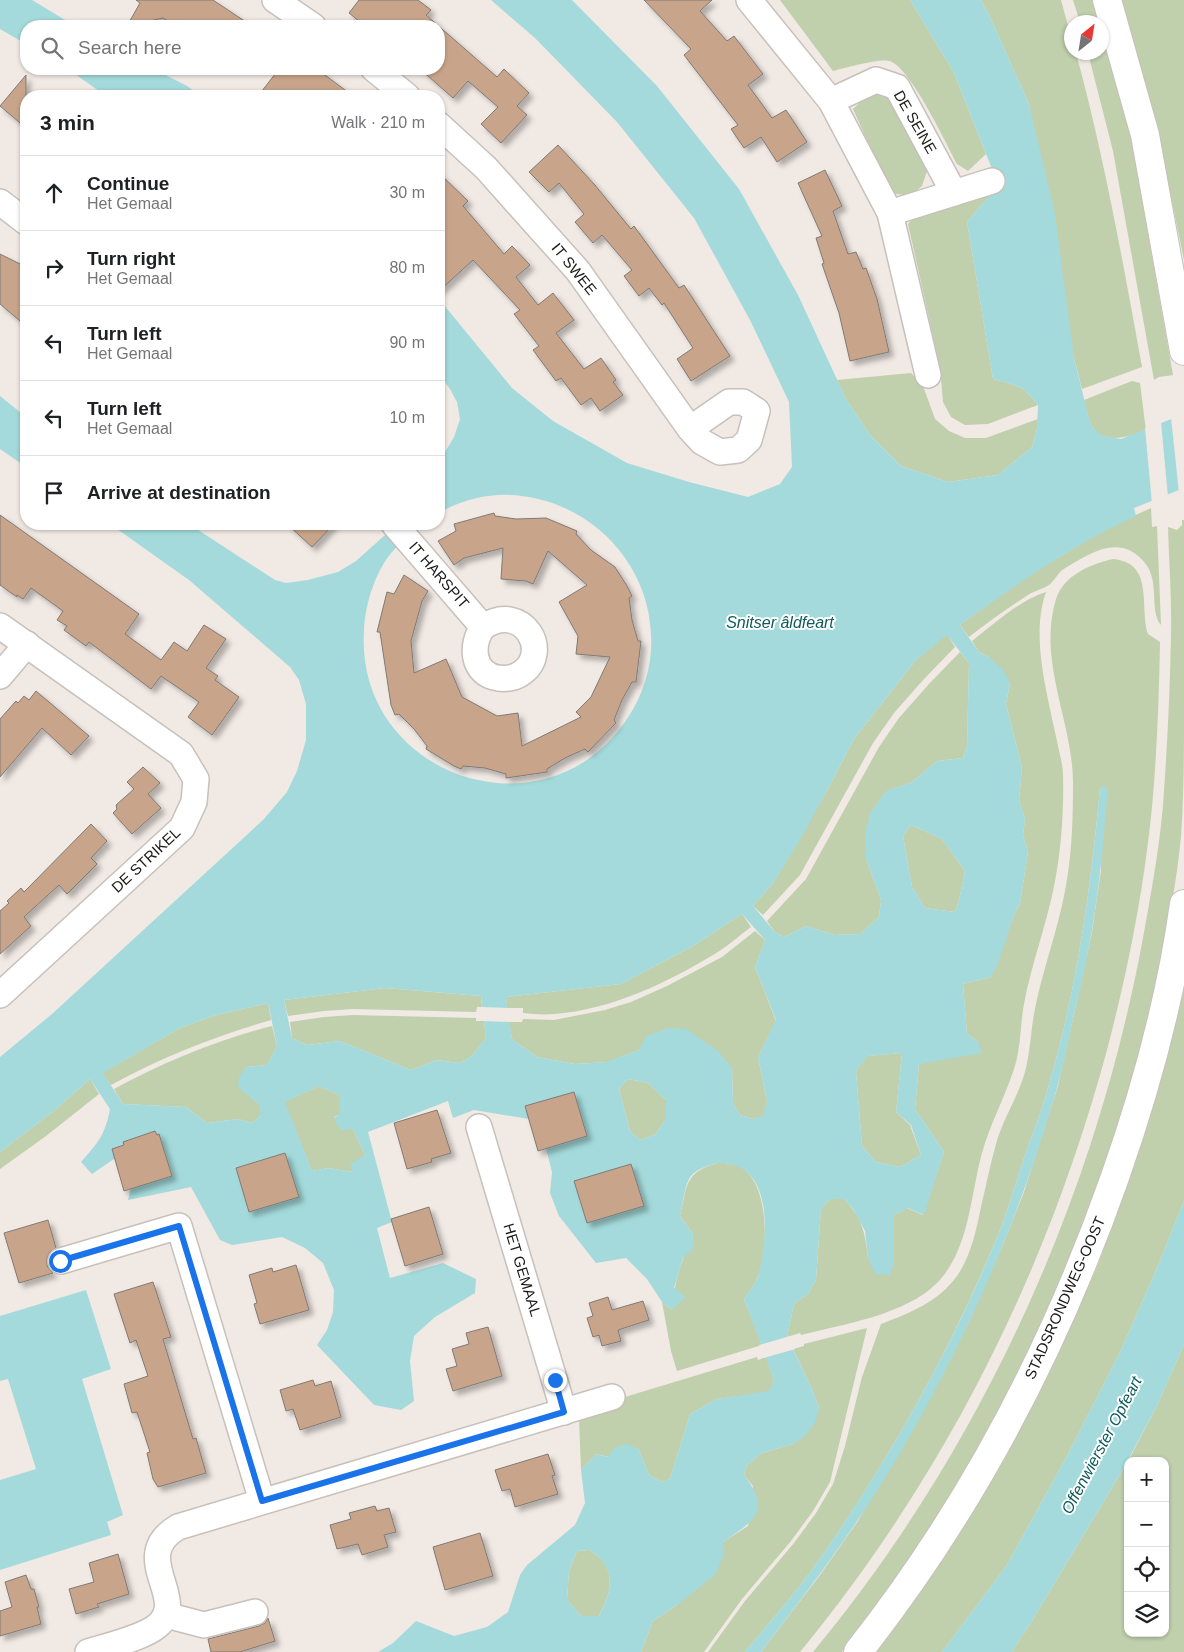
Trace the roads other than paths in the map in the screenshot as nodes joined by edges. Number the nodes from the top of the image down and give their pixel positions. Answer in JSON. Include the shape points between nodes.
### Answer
{"nodes":[{"id":1,"x":275,"y":0,"type":"edge"},
{"id":2,"x":749,"y":0,"type":"edge"},
{"id":3,"x":1107,"y":0,"type":"edge"},
{"id":4,"x":304,"y":20,"type":"edge"},
{"id":5,"x":383,"y":75,"type":"edge"},
{"id":6,"x":400,"y":90,"type":"edge"},
{"id":7,"x":831,"y":101,"type":"junction"},
{"id":8,"x":445,"y":130,"type":"edge"},
{"id":9,"x":992,"y":180,"type":"dead end"},
{"id":10,"x":954,"y":193,"type":"junction"},
{"id":11,"x":0,"y":202,"type":"edge"},
{"id":12,"x":890,"y":213,"type":"junction"},
{"id":13,"x":20,"y":217,"type":"edge"},
{"id":14,"x":1184,"y":351,"type":"edge"},
{"id":15,"x":928,"y":375,"type":"dead end"},
{"id":16,"x":690,"y":429,"type":"dead end"},
{"id":17,"x":399,"y":530,"type":"edge"},
{"id":18,"x":0,"y":626,"type":"edge"},
{"id":19,"x":483,"y":627,"type":"dead end"},
{"id":20,"x":27,"y":644,"type":"junction"},
{"id":21,"x":0,"y":676,"type":"edge"},
{"id":22,"x":1184,"y":904,"type":"edge"},
{"id":23,"x":0,"y":995,"type":"edge"},
{"id":24,"x":479,"y":1127,"type":"dead end"},
{"id":25,"x":60,"y":1261,"type":"dead end"},
{"id":26,"x":612,"y":1397,"type":"dead end"},
{"id":27,"x":564,"y":1412,"type":"junction"},
{"id":28,"x":262,"y":1501,"type":"junction"},
{"id":29,"x":255,"y":1612,"type":"dead end"},
{"id":30,"x":166,"y":1615,"type":"junction"},
{"id":31,"x":90,"y":1652,"type":"edge"},
{"id":32,"x":858,"y":1652,"type":"edge"}],
"edges":[{"from":1,"to":4,"type":"street"},
{"from":2,"to":7,"type":"street"},
{"from":3,"to":14,"type":"main road","via":[[1146,135]]},
{"from":5,"to":6,"type":"street"},
{"from":7,"to":10,"type":"street","name":"DE SEINE","via":[[876,80],[898,87]]},
{"from":7,"to":12,"type":"street"},
{"from":8,"to":16,"type":"street","name":"IT SWEE","via":[[486,168],[578,271]]},
{"from":9,"to":10,"type":"street"},
{"from":10,"to":12,"type":"street"},
{"from":11,"to":13,"type":"street"},
{"from":12,"to":15,"type":"street"},
{"from":17,"to":19,"type":"street","name":"IT HARSPIT"},
{"from":18,"to":20,"type":"street","name":"DE STRIKEL"},
{"from":20,"to":21,"type":"street"},
{"from":20,"to":23,"type":"street","name":"DE STRIKEL","via":[[181,754],[196,780],[194,802],[182,828]]},
{"from":22,"to":32,"type":"main road","name":"STADSRONDWEG-OOST","via":[[1170,984],[1130,1136],[1065,1306],[984,1468],[939,1540]]},
{"from":24,"to":27,"type":"street","name":"HET GEMAAL"},
{"from":25,"to":28,"type":"street","via":[[179,1226]]},
{"from":26,"to":27,"type":"street"},
{"from":27,"to":28,"type":"street"},
{"from":28,"to":30,"type":"street","via":[[178,1527],[160,1543],[157,1561],[168,1604]]},
{"from":29,"to":30,"type":"street","via":[[204,1625]]},
{"from":30,"to":31,"type":"street","via":[[156,1628]]}]}
